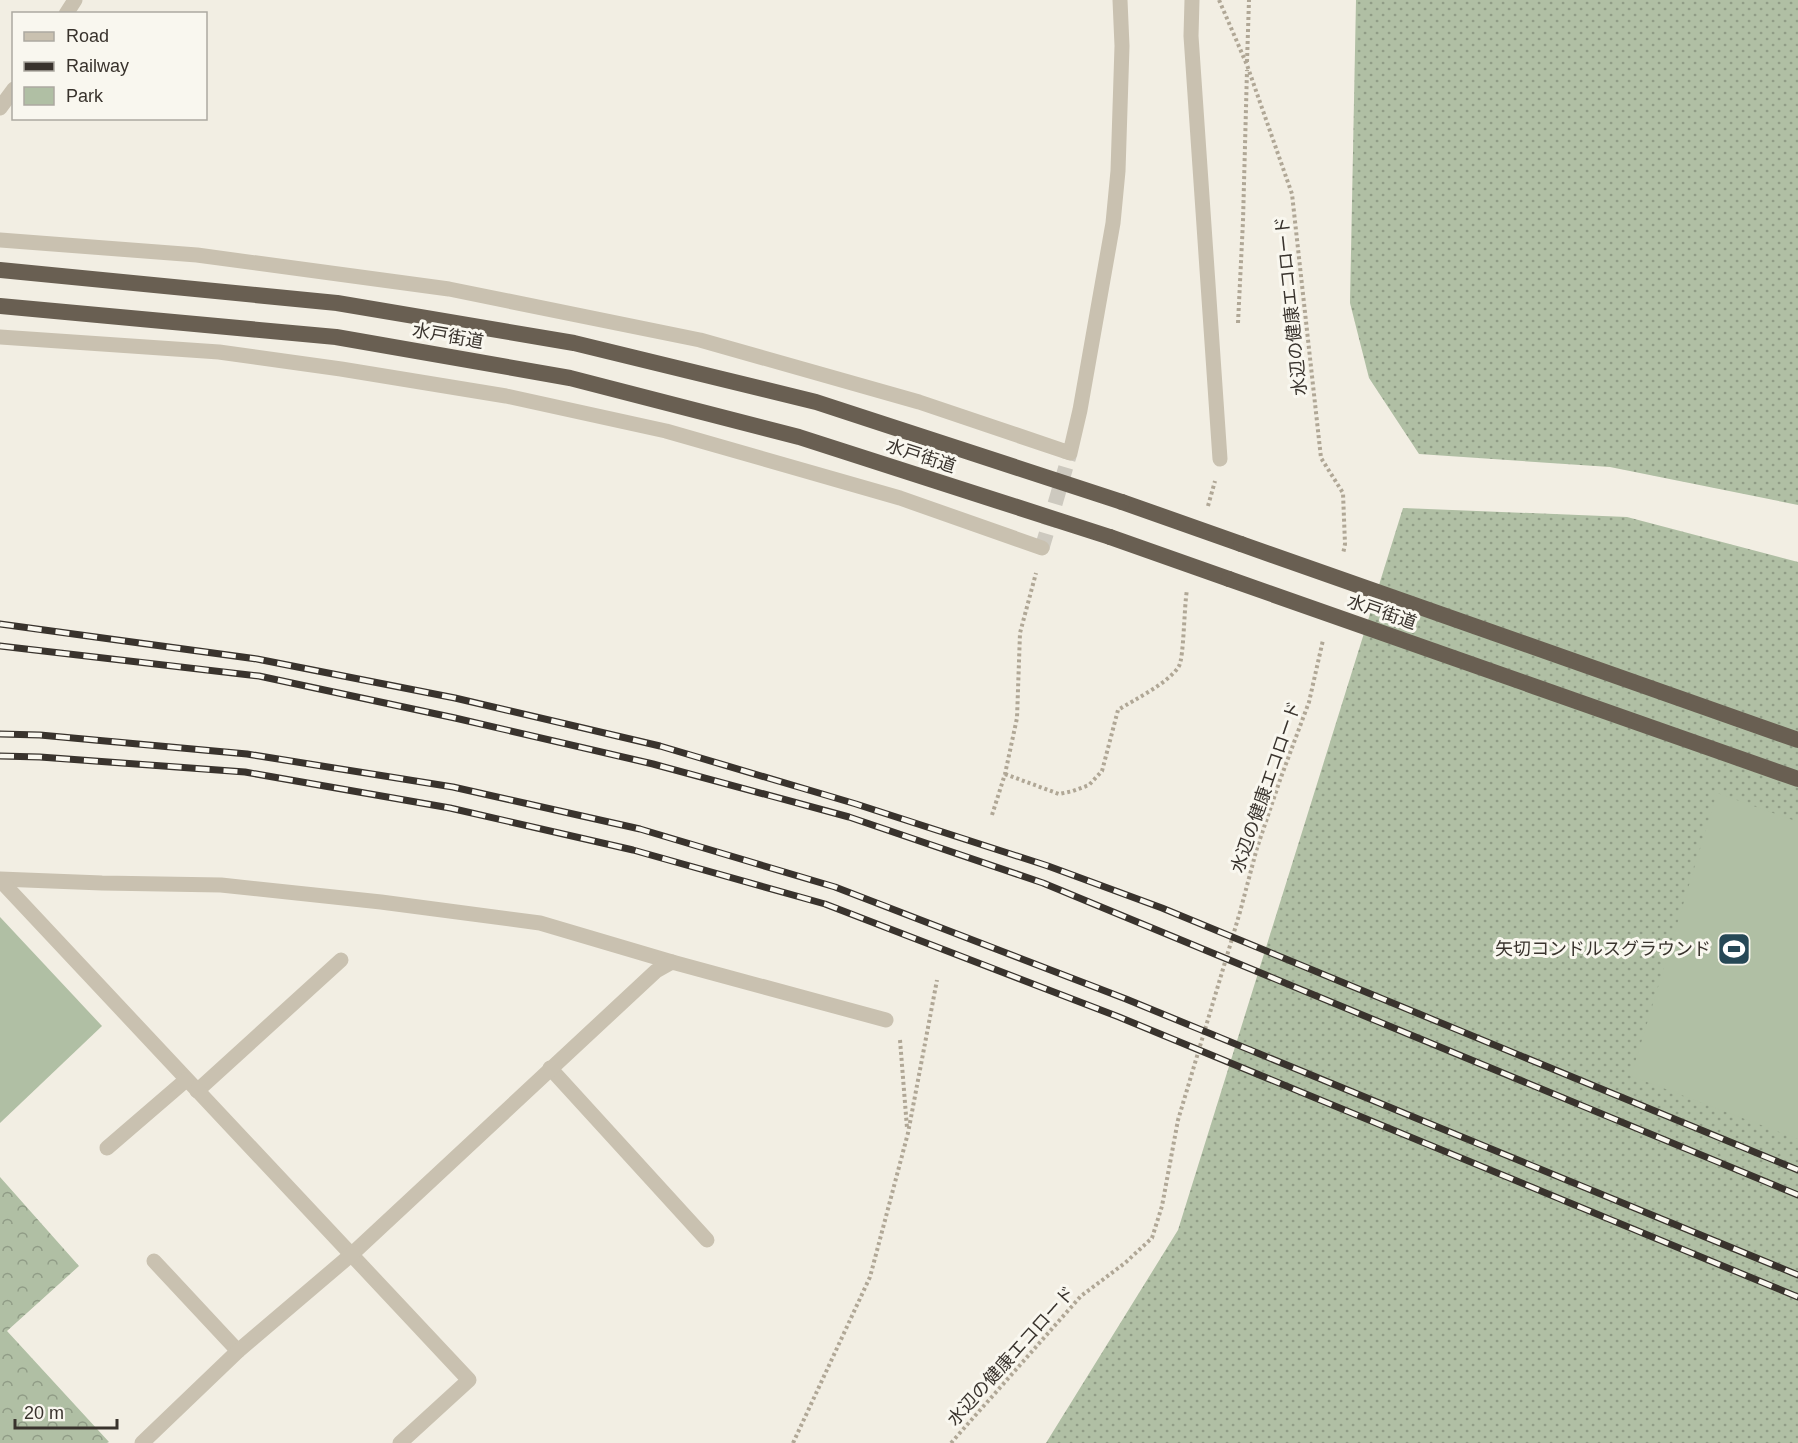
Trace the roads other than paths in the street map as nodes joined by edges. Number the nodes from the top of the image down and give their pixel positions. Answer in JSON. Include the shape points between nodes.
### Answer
{"nodes":[{"id":1,"x":1120,"y":0,"type":"edge"},
{"id":2,"x":1192,"y":0,"type":"edge"},
{"id":3,"x":12,"y":92,"type":"edge"},
{"id":4,"x":0,"y":108,"type":"edge"},
{"id":5,"x":0,"y":240,"type":"edge"},
{"id":6,"x":0,"y":270,"type":"edge"},
{"id":7,"x":0,"y":306,"type":"edge"},
{"id":8,"x":0,"y":337,"type":"edge"},
{"id":9,"x":1220,"y":459,"type":"road end"},
{"id":10,"x":1042,"y":548,"type":"road end"},
{"id":11,"x":1798,"y":740,"type":"edge"},
{"id":12,"x":1798,"y":779,"type":"edge"},
{"id":13,"x":0,"y":879,"type":"edge"},
{"id":14,"x":341,"y":960,"type":"dead end"},
{"id":15,"x":672,"y":962,"type":"junction"},
{"id":16,"x":886,"y":1020,"type":"road end"},
{"id":17,"x":550,"y":1068,"type":"junction"},
{"id":18,"x":191,"y":1085,"type":"junction"},
{"id":19,"x":107,"y":1148,"type":"dead end"},
{"id":20,"x":707,"y":1240,"type":"dead end"},
{"id":21,"x":352,"y":1254,"type":"junction"},
{"id":22,"x":154,"y":1261,"type":"dead end"},
{"id":23,"x":238,"y":1351,"type":"junction"},
{"id":24,"x":406,"y":1441,"type":"edge"},
{"id":25,"x":142,"y":1443,"type":"edge"}],
"edges":[{"from":1,"to":5,"type":"street","via":[[1122,46],[1113,223],[1070,453],[920,402],[700,340],[449,289],[197,255]]},
{"from":2,"to":9,"type":"street","via":[[1191,36]]},
{"from":3,"to":4,"type":"street"},
{"from":6,"to":11,"type":"highway","name":"水戸街道","bridge":true,"via":[[337,303],[574,343],[816,402],[1122,502]]},
{"from":7,"to":12,"type":"highway","name":"水戸街道","bridge":true,"via":[[336,337],[570,378],[799,437],[1110,537]]},
{"from":8,"to":10,"type":"street","via":[[219,352],[506,396],[666,431],[900,498]]},
{"from":13,"to":15,"type":"street","via":[[221,885],[381,902],[540,923]]},
{"from":13,"to":18,"type":"street"},
{"from":14,"to":18,"type":"street"},
{"from":15,"to":16,"type":"street"},
{"from":15,"to":17,"type":"street","via":[[656,971]]},
{"from":17,"to":20,"type":"street"},
{"from":17,"to":21,"type":"street"},
{"from":18,"to":19,"type":"street"},
{"from":18,"to":21,"type":"street"},
{"from":21,"to":23,"type":"street"},
{"from":21,"to":24,"type":"street","via":[[469,1380]]},
{"from":22,"to":23,"type":"street"},
{"from":23,"to":25,"type":"street"}]}
